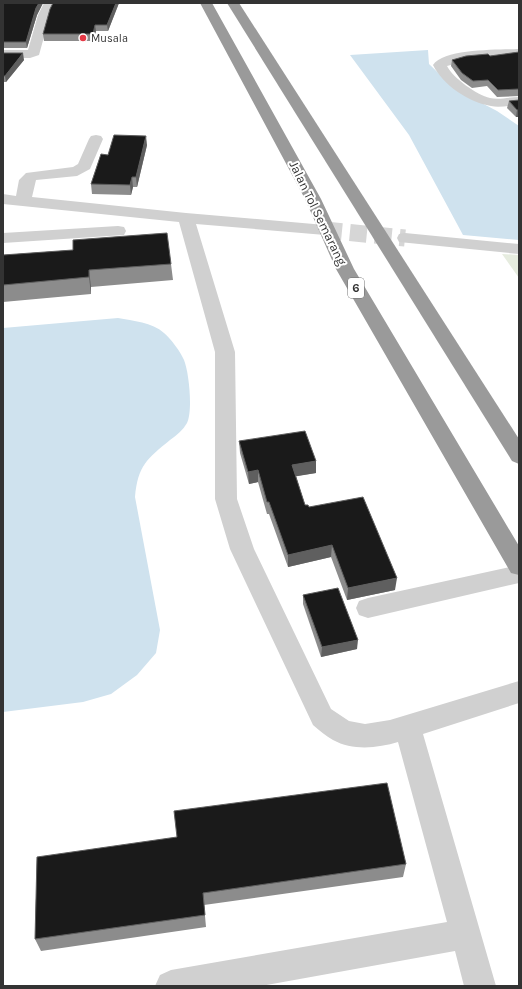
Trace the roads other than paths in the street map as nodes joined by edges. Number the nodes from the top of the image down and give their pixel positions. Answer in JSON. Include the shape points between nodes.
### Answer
{"nodes":[{"id":1,"x":50,"y":3,"type":"edge"},
{"id":2,"x":206,"y":3,"type":"edge"},
{"id":3,"x":233,"y":3,"type":"edge"},
{"id":4,"x":519,"y":53,"type":"edge"},
{"id":5,"x":3,"y":54,"type":"edge"},
{"id":6,"x":519,"y":100,"type":"edge"},
{"id":7,"x":500,"y":102,"type":"junction"},
{"id":8,"x":512,"y":115,"type":"edge"},
{"id":9,"x":96,"y":139,"type":"dead end"},
{"id":10,"x":3,"y":199,"type":"edge"},
{"id":11,"x":30,"y":202,"type":"junction"},
{"id":12,"x":186,"y":218,"type":"junction"},
{"id":13,"x":325,"y":230,"type":"tunnel mouth"},
{"id":14,"x":118,"y":231,"type":"dead end"},
{"id":15,"x":36,"y":235,"type":"junction"},
{"id":16,"x":3,"y":238,"type":"edge"},
{"id":17,"x":405,"y":238,"type":"tunnel mouth"},
{"id":18,"x":519,"y":249,"type":"edge"},
{"id":19,"x":519,"y":456,"type":"edge"},
{"id":20,"x":519,"y":566,"type":"edge"},
{"id":21,"x":519,"y":574,"type":"edge"},
{"id":22,"x":368,"y":608,"type":"dead end"},
{"id":23,"x":519,"y":692,"type":"edge"},
{"id":24,"x":407,"y":726,"type":"junction"},
{"id":25,"x":465,"y":934,"type":"junction"},
{"id":26,"x":171,"y":986,"type":"edge"},
{"id":27,"x":480,"y":986,"type":"edge"}],
"edges":[{"from":1,"to":5,"type":"street","via":[[34,52]]},
{"from":2,"to":20,"type":"highway","name":"Jalan Tol Semarang","number":"6","via":[[313,199],[345,269]]},
{"from":3,"to":19,"type":"highway"},
{"from":4,"to":7,"type":"street","via":[[458,58],[440,65],[443,72],[481,100]]},
{"from":6,"to":7,"type":"street"},
{"from":7,"to":8,"type":"street"},
{"from":9,"to":11,"type":"street","via":[[85,166],[77,171],[32,176],[27,180]]},
{"from":10,"to":11,"type":"street"},
{"from":11,"to":12,"type":"street"},
{"from":11,"to":15,"type":"street"},
{"from":12,"to":13,"type":"street"},
{"from":12,"to":24,"type":"street","via":[[225,352],[226,500],[242,549],[322,717],[343,732],[365,736]]},
{"from":14,"to":15,"type":"street"},
{"from":15,"to":16,"type":"street"},
{"from":17,"to":18,"type":"street"},
{"from":21,"to":22,"type":"street"},
{"from":23,"to":24,"type":"street"},
{"from":24,"to":25,"type":"street"},
{"from":25,"to":26,"type":"street"},
{"from":25,"to":27,"type":"street"}]}
